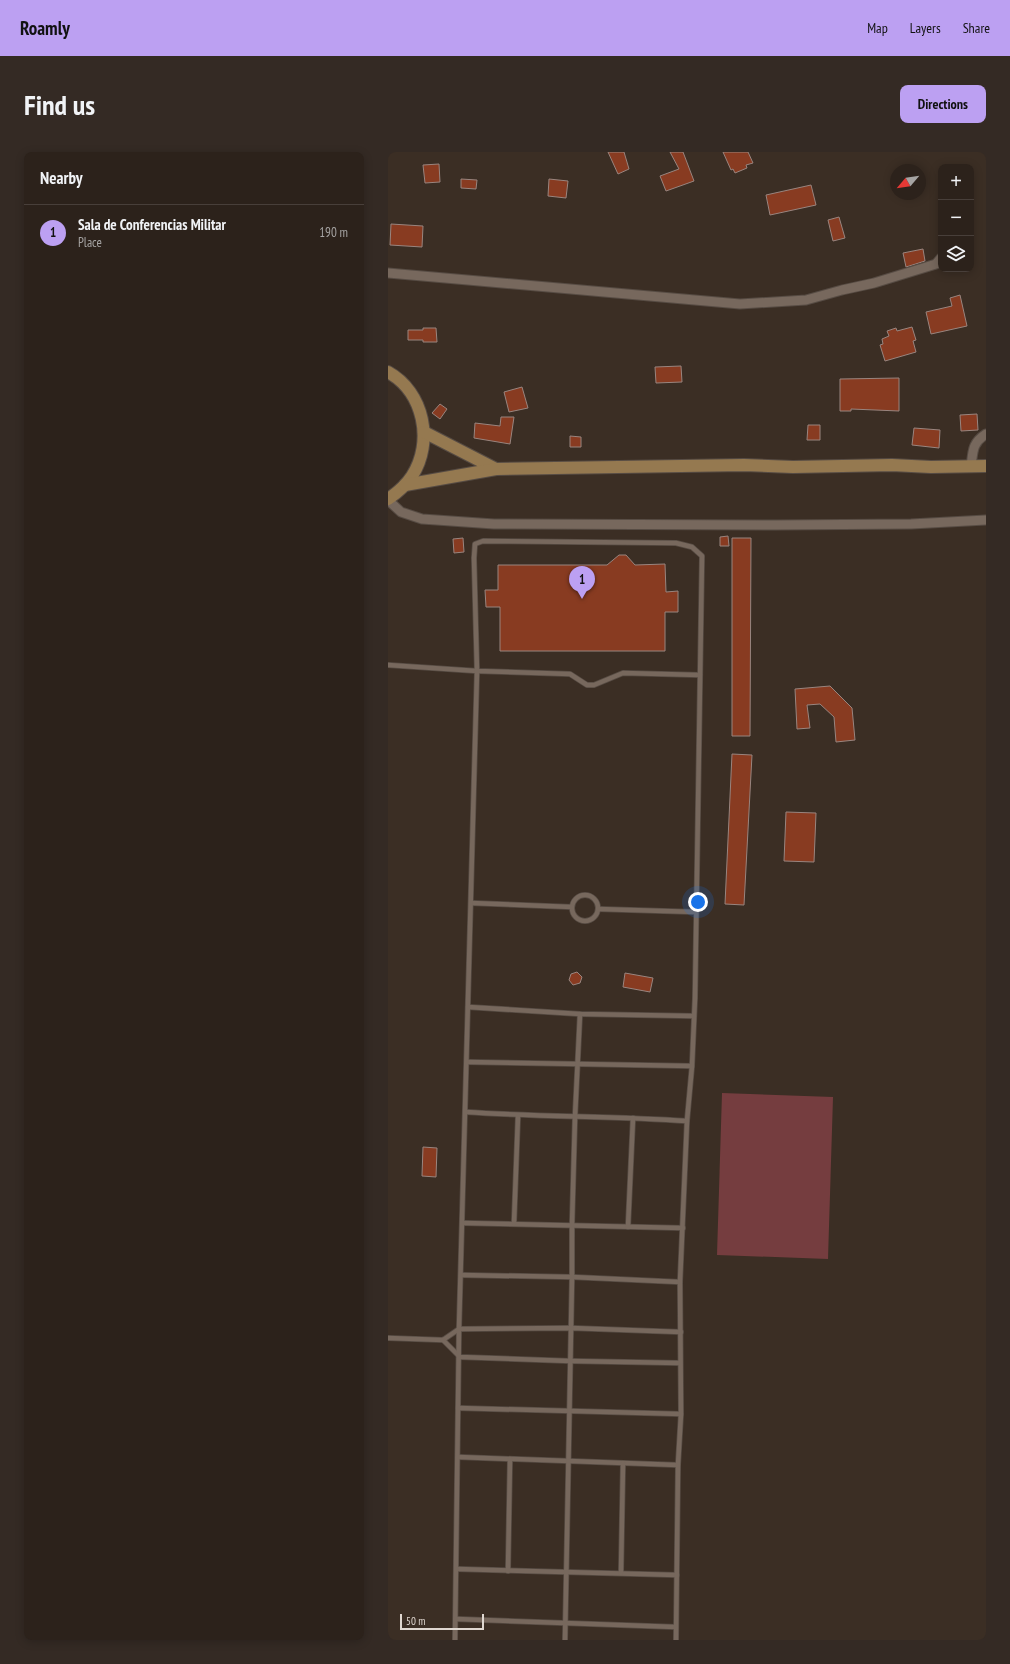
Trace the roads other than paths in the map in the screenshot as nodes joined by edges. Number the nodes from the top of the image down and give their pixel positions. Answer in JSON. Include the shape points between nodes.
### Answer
{"nodes":[{"id":1,"x":938,"y":262,"type":"edge"},
{"id":2,"x":388,"y":273,"type":"edge"},
{"id":3,"x":388,"y":372,"type":"edge"},
{"id":4,"x":424,"y":432,"type":"junction"},
{"id":5,"x":986,"y":434,"type":"edge"},
{"id":6,"x":986,"y":466,"type":"edge"},
{"id":7,"x":971,"y":467,"type":"junction"},
{"id":8,"x":496,"y":469,"type":"junction"},
{"id":9,"x":405,"y":485,"type":"junction"},
{"id":10,"x":388,"y":499,"type":"edge"},
{"id":11,"x":986,"y":520,"type":"edge"},
{"id":12,"x":388,"y":665,"type":"edge"},
{"id":13,"x":477,"y":671,"type":"junction"},
{"id":14,"x":700,"y":675,"type":"junction"},
{"id":15,"x":471,"y":903,"type":"junction"},
{"id":16,"x":572,"y":907,"type":"junction"},
{"id":17,"x":598,"y":909,"type":"junction"},
{"id":18,"x":696,"y":912,"type":"junction"},
{"id":19,"x":468,"y":1007,"type":"junction"},
{"id":20,"x":580,"y":1014,"type":"junction"},
{"id":21,"x":694,"y":1016,"type":"junction"},
{"id":22,"x":467,"y":1062,"type":"junction"},
{"id":23,"x":579,"y":1064,"type":"junction"},
{"id":24,"x":692,"y":1066,"type":"junction"},
{"id":25,"x":466,"y":1112,"type":"junction"},
{"id":26,"x":518,"y":1116,"type":"junction"},
{"id":27,"x":575,"y":1117,"type":"junction"},
{"id":28,"x":633,"y":1118,"type":"junction"},
{"id":29,"x":687,"y":1121,"type":"junction"},
{"id":30,"x":463,"y":1222,"type":"junction"},
{"id":31,"x":514,"y":1223,"type":"junction"},
{"id":32,"x":572,"y":1225,"type":"junction"},
{"id":33,"x":628,"y":1227,"type":"junction"},
{"id":34,"x":683,"y":1228,"type":"junction"},
{"id":35,"x":461,"y":1275,"type":"junction"},
{"id":36,"x":572,"y":1277,"type":"junction"},
{"id":37,"x":680,"y":1282,"type":"junction"},
{"id":38,"x":571,"y":1328,"type":"junction"},
{"id":39,"x":459,"y":1329,"type":"junction"},
{"id":40,"x":681,"y":1332,"type":"junction"},
{"id":41,"x":388,"y":1338,"type":"edge"},
{"id":42,"x":444,"y":1340,"type":"junction"},
{"id":43,"x":460,"y":1357,"type":"junction"},
{"id":44,"x":570,"y":1361,"type":"junction"},
{"id":45,"x":680,"y":1363,"type":"junction"},
{"id":46,"x":458,"y":1408,"type":"junction"},
{"id":47,"x":569,"y":1412,"type":"junction"},
{"id":48,"x":681,"y":1414,"type":"junction"},
{"id":49,"x":458,"y":1457,"type":"junction"},
{"id":50,"x":510,"y":1459,"type":"junction"},
{"id":51,"x":568,"y":1462,"type":"junction"},
{"id":52,"x":623,"y":1463,"type":"junction"},
{"id":53,"x":678,"y":1465,"type":"junction"},
{"id":54,"x":457,"y":1568,"type":"junction"},
{"id":55,"x":508,"y":1571,"type":"junction"},
{"id":56,"x":566,"y":1572,"type":"junction"},
{"id":57,"x":621,"y":1572,"type":"junction"},
{"id":58,"x":677,"y":1574,"type":"junction"},
{"id":59,"x":456,"y":1619,"type":"junction"},
{"id":60,"x":565,"y":1624,"type":"junction"},
{"id":61,"x":676,"y":1627,"type":"junction"},
{"id":62,"x":455,"y":1640,"type":"edge"},
{"id":63,"x":565,"y":1640,"type":"edge"},
{"id":64,"x":676,"y":1640,"type":"edge"}],
"edges":[{"from":1,"to":2,"type":"street","via":[[806,300],[740,304]]},
{"from":3,"to":4,"type":"main road","via":[[401,381],[415,399]]},
{"from":4,"to":8,"type":"main road"},
{"from":4,"to":9,"type":"main road","via":[[422,455]]},
{"from":5,"to":7,"type":"street","via":[[973,448]]},
{"from":6,"to":7,"type":"main road"},
{"from":7,"to":8,"type":"main road","via":[[892,465]]},
{"from":8,"to":9,"type":"main road"},
{"from":9,"to":10,"type":"main road"},
{"from":10,"to":11,"type":"street","via":[[401,512],[422,519],[494,524],[911,524]]},
{"from":12,"to":13,"type":"lane"},
{"from":13,"to":14,"type":"lane","via":[[570,674],[587,685],[594,685],[623,673]]},
{"from":13,"to":14,"type":"lane","via":[[475,544],[483,541],[676,543],[692,547],[702,556]]},
{"from":13,"to":15,"type":"lane"},
{"from":14,"to":18,"type":"lane"},
{"from":15,"to":16,"type":"lane"},
{"from":15,"to":19,"type":"lane"},
{"from":16,"to":17,"type":"lane","via":[[575,916],[584,921],[593,917]]},
{"from":16,"to":17,"type":"lane","via":[[577,897],[584,895],[594,898]]},
{"from":17,"to":18,"type":"lane"},
{"from":18,"to":21,"type":"lane"},
{"from":19,"to":20,"type":"lane"},
{"from":19,"to":22,"type":"lane"},
{"from":20,"to":21,"type":"lane"},
{"from":20,"to":23,"type":"lane"},
{"from":21,"to":24,"type":"lane"},
{"from":22,"to":23,"type":"lane"},
{"from":22,"to":25,"type":"lane"},
{"from":23,"to":24,"type":"lane"},
{"from":23,"to":27,"type":"lane"},
{"from":24,"to":29,"type":"lane"},
{"from":25,"to":26,"type":"lane"},
{"from":25,"to":30,"type":"lane"},
{"from":26,"to":27,"type":"lane"},
{"from":26,"to":31,"type":"lane"},
{"from":27,"to":28,"type":"lane"},
{"from":27,"to":32,"type":"lane"},
{"from":28,"to":29,"type":"lane"},
{"from":28,"to":33,"type":"lane"},
{"from":29,"to":34,"type":"lane"},
{"from":30,"to":31,"type":"lane"},
{"from":30,"to":35,"type":"lane"},
{"from":31,"to":32,"type":"lane"},
{"from":32,"to":33,"type":"lane"},
{"from":32,"to":36,"type":"lane"},
{"from":33,"to":34,"type":"lane"},
{"from":34,"to":37,"type":"lane"},
{"from":35,"to":36,"type":"lane"},
{"from":35,"to":39,"type":"lane"},
{"from":36,"to":37,"type":"lane"},
{"from":36,"to":38,"type":"lane"},
{"from":37,"to":40,"type":"lane"},
{"from":38,"to":39,"type":"lane"},
{"from":38,"to":40,"type":"lane"},
{"from":38,"to":44,"type":"lane"},
{"from":39,"to":42,"type":"lane"},
{"from":39,"to":43,"type":"lane"},
{"from":40,"to":45,"type":"lane"},
{"from":41,"to":42,"type":"lane"},
{"from":42,"to":43,"type":"lane"},
{"from":43,"to":44,"type":"lane"},
{"from":43,"to":46,"type":"lane"},
{"from":44,"to":45,"type":"lane"},
{"from":44,"to":47,"type":"lane"},
{"from":45,"to":48,"type":"lane"},
{"from":46,"to":47,"type":"lane"},
{"from":46,"to":49,"type":"lane"},
{"from":47,"to":48,"type":"lane"},
{"from":47,"to":51,"type":"lane"},
{"from":48,"to":53,"type":"lane"},
{"from":49,"to":50,"type":"lane"},
{"from":49,"to":54,"type":"lane"},
{"from":50,"to":51,"type":"lane"},
{"from":50,"to":55,"type":"lane"},
{"from":51,"to":52,"type":"lane"},
{"from":51,"to":56,"type":"lane"},
{"from":52,"to":53,"type":"lane"},
{"from":52,"to":57,"type":"lane"},
{"from":53,"to":58,"type":"lane"},
{"from":54,"to":55,"type":"lane"},
{"from":54,"to":59,"type":"lane"},
{"from":55,"to":56,"type":"lane"},
{"from":56,"to":57,"type":"lane"},
{"from":56,"to":60,"type":"lane"},
{"from":57,"to":58,"type":"lane"},
{"from":58,"to":61,"type":"lane"},
{"from":59,"to":60,"type":"lane"},
{"from":59,"to":62,"type":"lane"},
{"from":60,"to":61,"type":"lane"},
{"from":60,"to":63,"type":"lane"},
{"from":61,"to":64,"type":"lane"}]}
